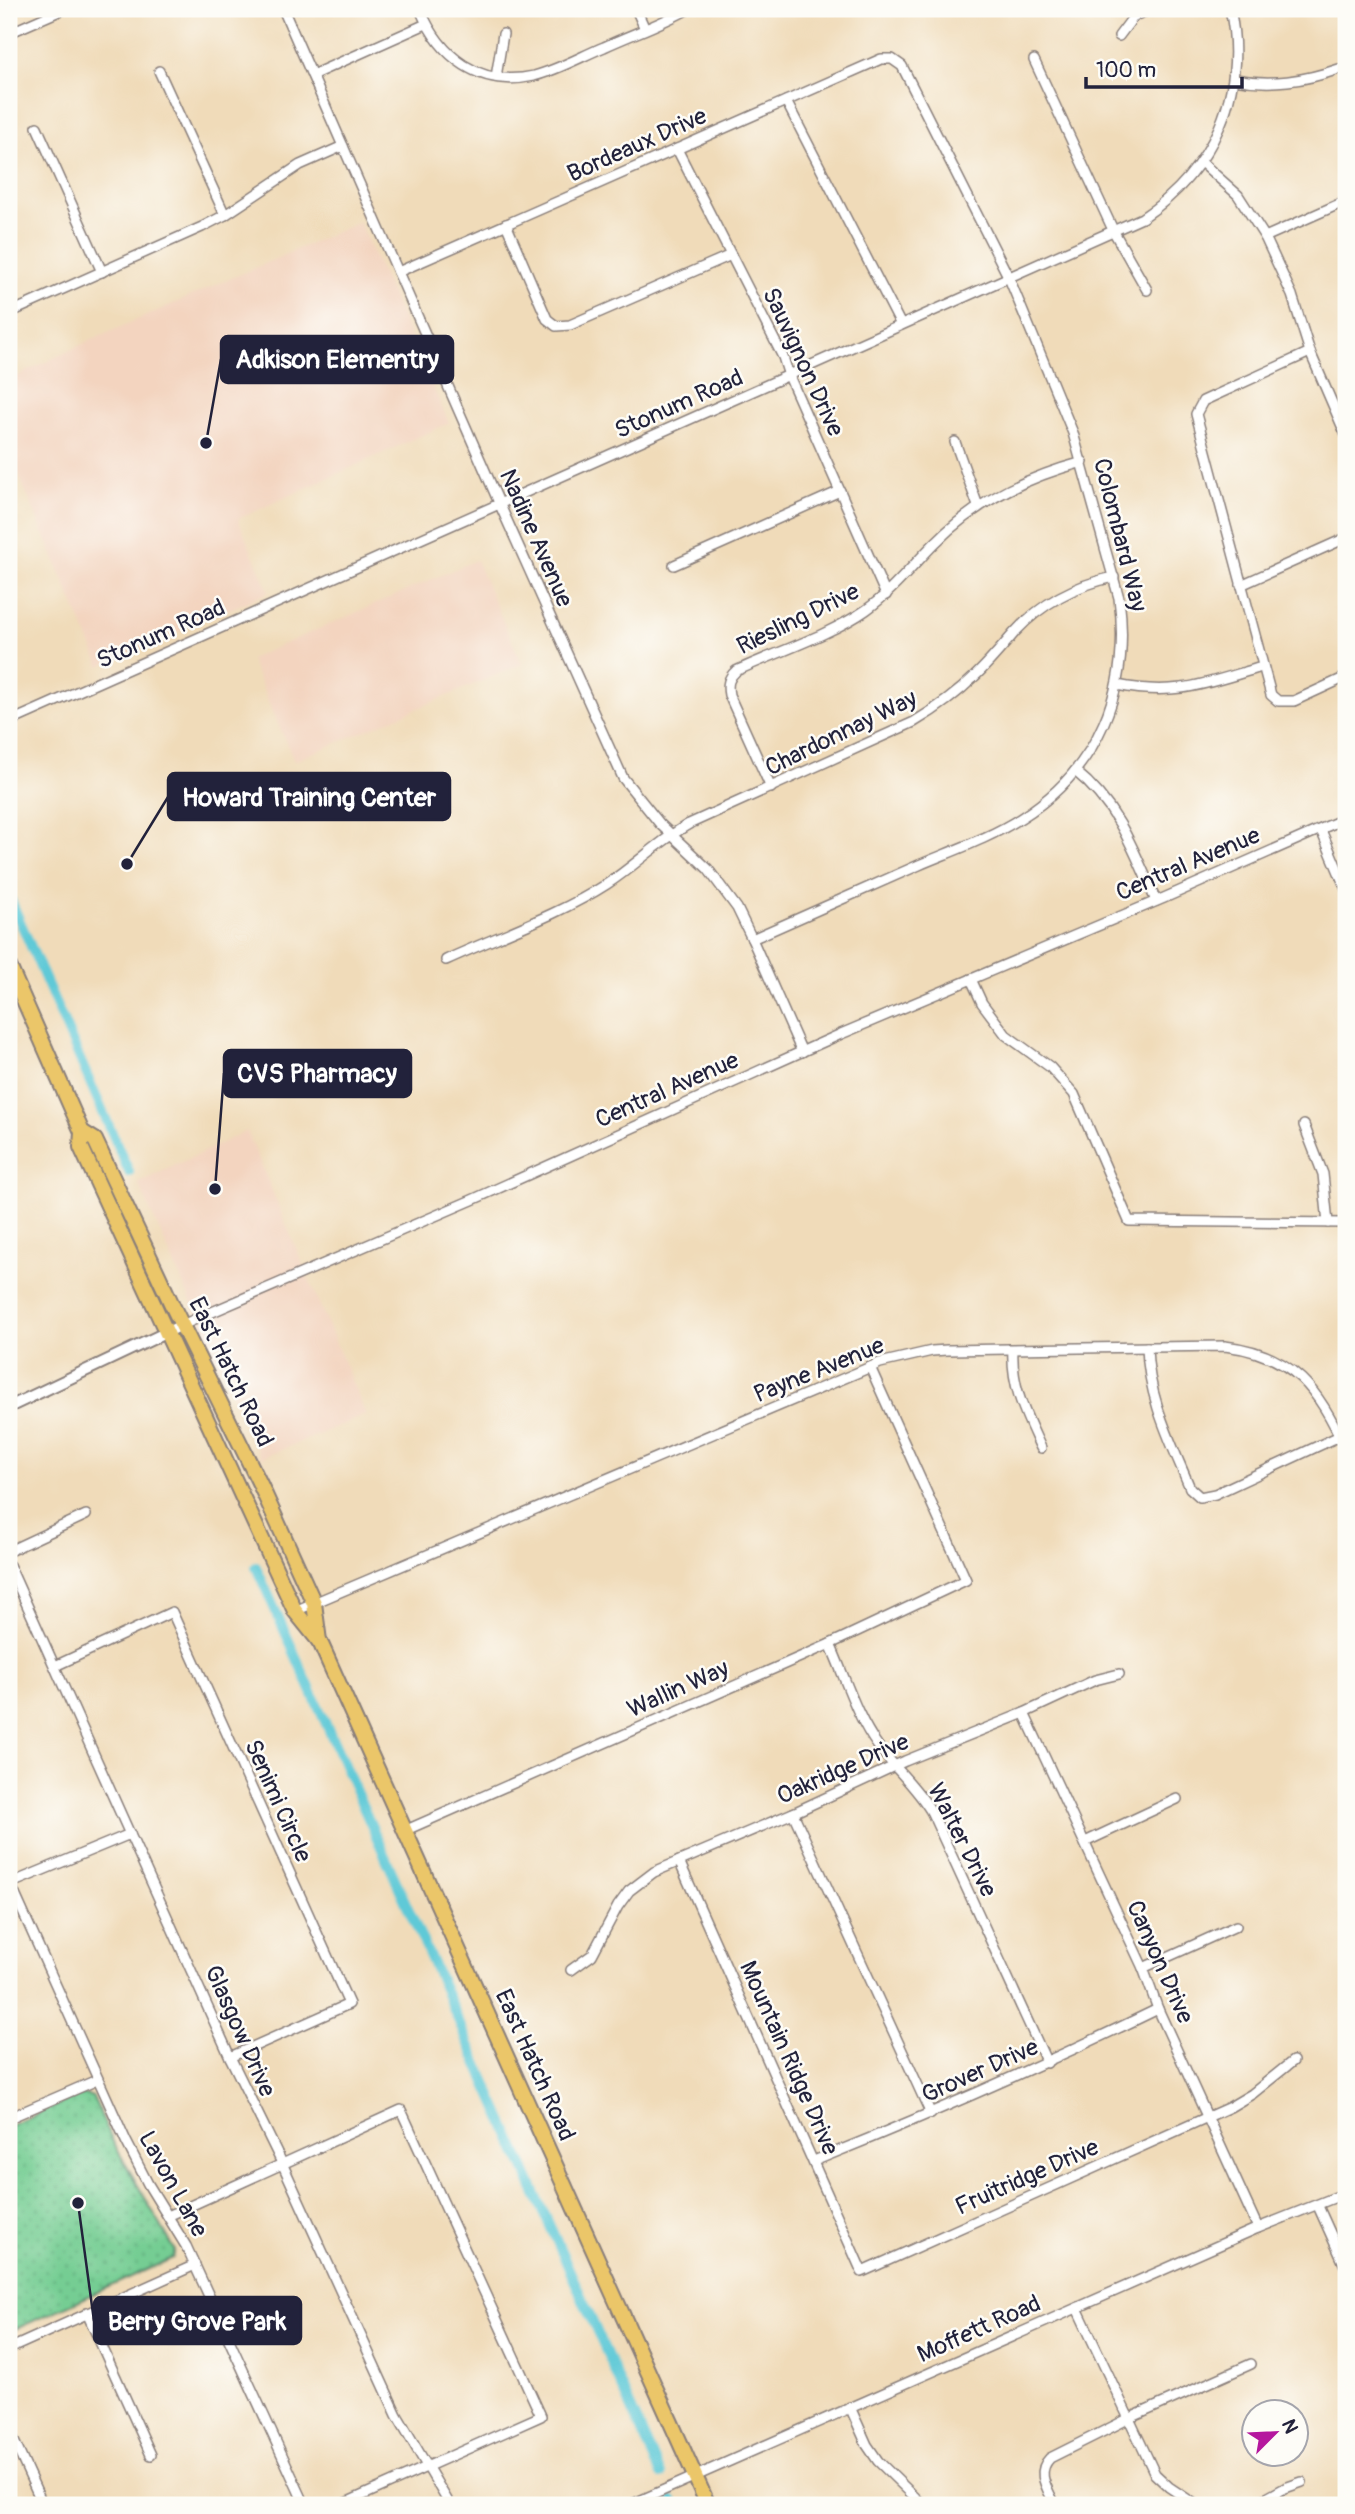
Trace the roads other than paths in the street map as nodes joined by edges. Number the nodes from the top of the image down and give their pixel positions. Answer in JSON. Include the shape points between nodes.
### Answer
{"nodes":[{"id":1,"x":64,"y":9,"type":"edge"},
{"id":2,"x":283,"y":9,"type":"edge"},
{"id":3,"x":420,"y":9,"type":"edge"},
{"id":4,"x":636,"y":9,"type":"edge"},
{"id":5,"x":688,"y":9,"type":"edge"},
{"id":6,"x":1151,"y":9,"type":"edge"},
{"id":7,"x":1230,"y":9,"type":"edge"},
{"id":8,"x":426,"y":24,"type":"junction"},
{"id":9,"x":645,"y":29,"type":"junction"},
{"id":10,"x":9,"y":33,"type":"edge"},
{"id":11,"x":503,"y":34,"type":"dead end"},
{"id":12,"x":1119,"y":36,"type":"dead end"},
{"id":13,"x":892,"y":59,"type":"joint"},
{"id":14,"x":1034,"y":60,"type":"dead end"},
{"id":15,"x":1339,"y":69,"type":"dead end"},
{"id":16,"x":159,"y":71,"type":"dead end"},
{"id":17,"x":312,"y":75,"type":"junction"},
{"id":18,"x":496,"y":77,"type":"junction"},
{"id":19,"x":1234,"y":79,"type":"junction"},
{"id":20,"x":786,"y":101,"type":"junction"},
{"id":21,"x":37,"y":127,"type":"dead end"},
{"id":22,"x":343,"y":146,"type":"junction"},
{"id":23,"x":677,"y":149,"type":"junction"},
{"id":24,"x":1201,"y":162,"type":"junction"},
{"id":25,"x":1346,"y":201,"type":"edge"},
{"id":26,"x":225,"y":215,"type":"junction"},
{"id":27,"x":506,"y":225,"type":"junction"},
{"id":28,"x":1114,"y":232,"type":"junction"},
{"id":29,"x":1265,"y":237,"type":"junction"},
{"id":30,"x":731,"y":255,"type":"junction"},
{"id":31,"x":102,"y":272,"type":"junction"},
{"id":32,"x":398,"y":272,"type":"junction"},
{"id":33,"x":1009,"y":278,"type":"junction"},
{"id":34,"x":1147,"y":290,"type":"dead end"},
{"id":35,"x":9,"y":313,"type":"edge"},
{"id":36,"x":901,"y":325,"type":"junction"},
{"id":37,"x":1310,"y":352,"type":"junction"},
{"id":38,"x":789,"y":376,"type":"junction"},
{"id":39,"x":1346,"y":436,"type":"edge"},
{"id":40,"x":955,"y":442,"type":"dead end"},
{"id":41,"x":1083,"y":462,"type":"junction"},
{"id":42,"x":840,"y":491,"type":"junction"},
{"id":43,"x":500,"y":505,"type":"junction"},
{"id":44,"x":978,"y":506,"type":"junction"},
{"id":45,"x":1346,"y":538,"type":"edge"},
{"id":46,"x":674,"y":565,"type":"dead end"},
{"id":47,"x":1114,"y":577,"type":"junction"},
{"id":48,"x":1241,"y":586,"type":"junction"},
{"id":49,"x":886,"y":595,"type":"junction"},
{"id":50,"x":1262,"y":667,"type":"junction"},
{"id":51,"x":1346,"y":677,"type":"edge"},
{"id":52,"x":1117,"y":685,"type":"junction"},
{"id":53,"x":9,"y":722,"type":"edge"},
{"id":54,"x":1075,"y":771,"type":"junction"},
{"id":55,"x":771,"y":788,"type":"junction"},
{"id":56,"x":1346,"y":818,"type":"edge"},
{"id":57,"x":1321,"y":830,"type":"junction"},
{"id":58,"x":671,"y":834,"type":"junction"},
{"id":59,"x":1346,"y":889,"type":"edge"},
{"id":60,"x":1156,"y":901,"type":"junction"},
{"id":61,"x":752,"y":939,"type":"junction"},
{"id":62,"x":446,"y":960,"type":"dead end"},
{"id":63,"x":9,"y":966,"type":"edge"},
{"id":64,"x":971,"y":979,"type":"junction"},
{"id":65,"x":802,"y":1052,"type":"junction"},
{"id":66,"x":1304,"y":1125,"type":"dead end"},
{"id":67,"x":82,"y":1132,"type":"junction"},
{"id":68,"x":1328,"y":1223,"type":"junction"},
{"id":69,"x":1346,"y":1223,"type":"edge"},
{"id":70,"x":182,"y":1325,"type":"junction"},
{"id":71,"x":167,"y":1332,"type":"junction"},
{"id":72,"x":1147,"y":1348,"type":"junction"},
{"id":73,"x":1013,"y":1350,"type":"junction"},
{"id":74,"x":870,"y":1367,"type":"junction"},
{"id":75,"x":9,"y":1407,"type":"edge"},
{"id":76,"x":1343,"y":1434,"type":"edge"},
{"id":77,"x":1041,"y":1448,"type":"dead end"},
{"id":78,"x":1346,"y":1450,"type":"edge"},
{"id":79,"x":86,"y":1515,"type":"dead end"},
{"id":80,"x":9,"y":1551,"type":"edge"},
{"id":81,"x":9,"y":1565,"type":"edge"},
{"id":82,"x":314,"y":1603,"type":"junction"},
{"id":83,"x":295,"y":1611,"type":"junction"},
{"id":84,"x":320,"y":1642,"type":"junction"},
{"id":85,"x":830,"y":1644,"type":"junction"},
{"id":86,"x":55,"y":1666,"type":"junction"},
{"id":87,"x":1119,"y":1674,"type":"dead end"},
{"id":88,"x":1024,"y":1713,"type":"junction"},
{"id":89,"x":895,"y":1765,"type":"junction"},
{"id":90,"x":1177,"y":1799,"type":"dead end"},
{"id":91,"x":793,"y":1813,"type":"junction"},
{"id":92,"x":404,"y":1830,"type":"junction"},
{"id":93,"x":130,"y":1834,"type":"junction"},
{"id":94,"x":1085,"y":1842,"type":"junction"},
{"id":95,"x":679,"y":1861,"type":"junction"},
{"id":96,"x":9,"y":1883,"type":"edge"},
{"id":97,"x":1236,"y":1926,"type":"dead end"},
{"id":98,"x":1143,"y":1968,"type":"junction"},
{"id":99,"x":571,"y":1970,"type":"dead end"},
{"id":100,"x":1158,"y":2009,"type":"junction"},
{"id":101,"x":230,"y":2057,"type":"junction"},
{"id":102,"x":1293,"y":2061,"type":"dead end"},
{"id":103,"x":1047,"y":2063,"type":"junction"},
{"id":104,"x":97,"y":2080,"type":"junction"},
{"id":105,"x":931,"y":2114,"type":"junction"},
{"id":106,"x":1208,"y":2116,"type":"junction"},
{"id":107,"x":9,"y":2118,"type":"edge"},
{"id":108,"x":814,"y":2161,"type":"junction"},
{"id":109,"x":282,"y":2163,"type":"junction"},
{"id":110,"x":1346,"y":2193,"type":"edge"},
{"id":111,"x":1318,"y":2206,"type":"junction"},
{"id":112,"x":168,"y":2216,"type":"junction"},
{"id":113,"x":1258,"y":2228,"type":"junction"},
{"id":114,"x":195,"y":2264,"type":"junction"},
{"id":115,"x":1346,"y":2268,"type":"edge"},
{"id":116,"x":862,"y":2272,"type":"joint"},
{"id":117,"x":1077,"y":2308,"type":"junction"},
{"id":118,"x":87,"y":2313,"type":"junction"},
{"id":119,"x":9,"y":2348,"type":"edge"},
{"id":120,"x":1251,"y":2364,"type":"dead end"},
{"id":121,"x":850,"y":2407,"type":"junction"},
{"id":122,"x":1128,"y":2420,"type":"junction"},
{"id":123,"x":9,"y":2430,"type":"edge"},
{"id":124,"x":151,"y":2455,"type":"dead end"},
{"id":125,"x":426,"y":2467,"type":"junction"},
{"id":126,"x":695,"y":2477,"type":"junction"},
{"id":127,"x":1302,"y":2482,"type":"dead end"},
{"id":128,"x":44,"y":2505,"type":"edge"},
{"id":129,"x":305,"y":2505,"type":"edge"},
{"id":130,"x":341,"y":2505,"type":"edge"},
{"id":131,"x":450,"y":2505,"type":"edge"},
{"id":132,"x":630,"y":2505,"type":"edge"},
{"id":133,"x":708,"y":2505,"type":"edge"},
{"id":134,"x":923,"y":2505,"type":"edge"},
{"id":135,"x":1055,"y":2505,"type":"edge"},
{"id":136,"x":1196,"y":2505,"type":"edge"},
{"id":137,"x":1254,"y":2505,"type":"edge"}],
"edges":[{"from":1,"to":10,"type":"street"},
{"from":2,"to":17,"type":"street","name":"Nadine Avenue"},
{"from":3,"to":8,"type":"street"},
{"from":4,"to":9,"type":"street"},
{"from":5,"to":9,"type":"street"},
{"from":6,"to":12,"type":"street","via":[[1134,16]]},
{"from":7,"to":19,"type":"street","name":"Stonum Road"},
{"from":8,"to":17,"type":"street"},
{"from":8,"to":18,"type":"street","via":[[458,61]]},
{"from":9,"to":18,"type":"street","via":[[547,72]]},
{"from":11,"to":18,"type":"street"},
{"from":13,"to":20,"type":"street","name":"Bordeaux Drive","via":[[881,59]]},
{"from":13,"to":33,"type":"street","name":"Colombard Way","via":[[902,66]]},
{"from":14,"to":28,"type":"street"},
{"from":15,"to":19,"type":"street","via":[[1287,82]]},
{"from":16,"to":26,"type":"street"},
{"from":17,"to":22,"type":"street","name":"Nadine Avenue"},
{"from":19,"to":24,"type":"street","name":"Stonum Road","via":[[1222,125]]},
{"from":20,"to":23,"type":"street","name":"Bordeaux Drive"},
{"from":20,"to":36,"type":"street"},
{"from":21,"to":31,"type":"street"},
{"from":22,"to":26,"type":"street","via":[[300,165]]},
{"from":22,"to":32,"type":"street","name":"Nadine Avenue"},
{"from":23,"to":27,"type":"street","name":"Bordeaux Drive"},
{"from":23,"to":30,"type":"street","name":"Sauvignon Drive"},
{"from":24,"to":28,"type":"street","name":"Stonum Road","via":[[1159,207]]},
{"from":24,"to":29,"type":"street","via":[[1238,195]]},
{"from":25,"to":29,"type":"street"},
{"from":26,"to":31,"type":"street"},
{"from":27,"to":30,"type":"street","via":[[547,319],[556,326],[570,326]]},
{"from":27,"to":32,"type":"street","name":"Bordeaux Drive"},
{"from":28,"to":33,"type":"street","name":"Stonum Road"},
{"from":28,"to":34,"type":"street"},
{"from":29,"to":37,"type":"street","via":[[1292,295]]},
{"from":30,"to":38,"type":"street","name":"Sauvignon Drive"},
{"from":31,"to":35,"type":"street"},
{"from":32,"to":43,"type":"street","name":"Nadine Avenue"},
{"from":33,"to":36,"type":"street","name":"Stonum Road"},
{"from":33,"to":41,"type":"street","name":"Colombard Way"},
{"from":36,"to":38,"type":"street","name":"Stonum Road"},
{"from":37,"to":39,"type":"street"},
{"from":37,"to":48,"type":"street","via":[[1198,407],[1197,420]]},
{"from":38,"to":42,"type":"street","name":"Sauvignon Drive"},
{"from":38,"to":43,"type":"street","name":"Stonum Road"},
{"from":40,"to":44,"type":"street"},
{"from":41,"to":44,"type":"street","name":"Riesling Drive","via":[[1029,479]]},
{"from":41,"to":47,"type":"street","name":"Colombard Way"},
{"from":42,"to":46,"type":"street"},
{"from":42,"to":49,"type":"street","name":"Sauvignon Drive"},
{"from":43,"to":53,"type":"street","name":"Stonum Road"},
{"from":43,"to":58,"type":"street","name":"Nadine Avenue","via":[[623,778]]},
{"from":44,"to":49,"type":"street","name":"Riesling Drive","via":[[936,541]]},
{"from":45,"to":48,"type":"street"},
{"from":47,"to":52,"type":"street","name":"Colombard Way","via":[[1122,631]]},
{"from":47,"to":55,"type":"street","name":"Chardonnay Way","via":[[1076,588],[1040,609],[974,678],[921,718]]},
{"from":48,"to":50,"type":"street"},
{"from":49,"to":55,"type":"street","name":"Riesling Drive","via":[[845,622],[731,676],[729,695]]},
{"from":50,"to":51,"type":"street","via":[[1268,689],[1278,701],[1294,701]]},
{"from":50,"to":52,"type":"street","via":[[1185,689]]},
{"from":52,"to":54,"type":"street","name":"Colombard Way","via":[[1101,732]]},
{"from":54,"to":60,"type":"street","via":[[1115,812]]},
{"from":54,"to":61,"type":"street","name":"Colombard Way","via":[[1040,806],[1018,820]]},
{"from":55,"to":58,"type":"street","name":"Chardonnay Way"},
{"from":56,"to":57,"type":"street","name":"Central Avenue"},
{"from":57,"to":59,"type":"street"},
{"from":57,"to":60,"type":"street","name":"Central Avenue"},
{"from":58,"to":61,"type":"street","name":"Nadine Avenue","via":[[723,888]]},
{"from":58,"to":62,"type":"street","name":"Chardonnay Way","via":[[586,896]]},
{"from":60,"to":64,"type":"street","name":"Central Avenue"},
{"from":61,"to":65,"type":"street","name":"Nadine Avenue"},
{"from":63,"to":67,"type":"main road","name":"East Hatch Road"},
{"from":64,"to":65,"type":"street","name":"Central Avenue"},
{"from":64,"to":68,"type":"street","via":[[1006,1035],[1050,1067],[1074,1094],[1129,1221]]},
{"from":65,"to":70,"type":"street","name":"Central Avenue"},
{"from":66,"to":68,"type":"street","via":[[1323,1174]]},
{"from":67,"to":70,"type":"main road","name":"East Hatch Road","via":[[95,1140]]},
{"from":67,"to":71,"type":"main road","name":"East Hatch Road","via":[[81,1147]]},
{"from":68,"to":69,"type":"street"},
{"from":70,"to":71,"type":"street","name":"Central Avenue"},
{"from":70,"to":82,"type":"main road","name":"East Hatch Road"},
{"from":71,"to":75,"type":"street","name":"Central Avenue"},
{"from":71,"to":83,"type":"main road","name":"East Hatch Road"},
{"from":72,"to":73,"type":"street","name":"Payne Avenue"},
{"from":72,"to":76,"type":"street","name":"Payne Avenue","via":[[1225,1346],[1271,1357],[1311,1387]]},
{"from":72,"to":76,"type":"street","via":[[1152,1392],[1190,1488],[1200,1497]]},
{"from":73,"to":74,"type":"street","name":"Payne Avenue","via":[[932,1351]]},
{"from":73,"to":77,"type":"street","via":[[1018,1397]]},
{"from":74,"to":82,"type":"street","name":"Payne Avenue"},
{"from":74,"to":85,"type":"street","name":"Wallin Way","via":[[966,1580]]},
{"from":76,"to":78,"type":"street","name":"Payne Avenue"},
{"from":79,"to":80,"type":"street"},
{"from":81,"to":86,"type":"street","name":"Glasgow Drive"},
{"from":82,"to":83,"type":"street","name":"Payne Avenue"},
{"from":82,"to":84,"type":"main road","name":"East Hatch Road"},
{"from":83,"to":84,"type":"main road","name":"East Hatch Road"},
{"from":84,"to":92,"type":"main road","name":"East Hatch Road"},
{"from":85,"to":89,"type":"street","name":"Walter Drive","via":[[868,1730]]},
{"from":85,"to":92,"type":"street","name":"Wallin Way"},
{"from":86,"to":93,"type":"street","name":"Glasgow Drive"},
{"from":86,"to":101,"type":"street","name":"Senimi Circle","via":[[172,1612],[349,2004]]},
{"from":87,"to":88,"type":"street","name":"Oakridge Drive","via":[[1095,1680]]},
{"from":88,"to":89,"type":"street","name":"Oakridge Drive"},
{"from":88,"to":94,"type":"street","name":"Canyon Drive"},
{"from":89,"to":91,"type":"street","name":"Oakridge Drive"},
{"from":89,"to":103,"type":"street","name":"Walter Drive","via":[[932,1813]]},
{"from":90,"to":94,"type":"street"},
{"from":91,"to":95,"type":"street","name":"Oakridge Drive"},
{"from":91,"to":105,"type":"street"},
{"from":92,"to":126,"type":"main road","name":"East Hatch Road"},
{"from":93,"to":96,"type":"street"},
{"from":93,"to":101,"type":"street","name":"Glasgow Drive"},
{"from":94,"to":98,"type":"street","name":"Canyon Drive"},
{"from":95,"to":99,"type":"street","name":"Oakridge Drive","via":[[629,1891],[592,1955]]},
{"from":95,"to":108,"type":"street","name":"Mountain Ridge Drive"},
{"from":96,"to":104,"type":"street","name":"Lavon Lane"},
{"from":97,"to":98,"type":"street"},
{"from":98,"to":100,"type":"street","name":"Canyon Drive"},
{"from":100,"to":103,"type":"street","name":"Grover Drive"},
{"from":100,"to":106,"type":"street","name":"Canyon Drive"},
{"from":101,"to":109,"type":"street","name":"Glasgow Drive"},
{"from":102,"to":106,"type":"street","name":"Fruitridge Drive","via":[[1252,2094]]},
{"from":103,"to":105,"type":"street","name":"Grover Drive"},
{"from":104,"to":107,"type":"street"},
{"from":104,"to":112,"type":"street","name":"Lavon Lane"},
{"from":105,"to":108,"type":"street","name":"Grover Drive"},
{"from":106,"to":113,"type":"street","name":"Canyon Drive"},
{"from":106,"to":116,"type":"street","name":"Fruitridge Drive"},
{"from":108,"to":116,"type":"street","name":"Mountain Ridge Drive"},
{"from":109,"to":112,"type":"street"},
{"from":109,"to":125,"type":"street","name":"Glasgow Drive","via":[[397,2415]]},
{"from":109,"to":125,"type":"street","via":[[401,2110],[541,2416]]},
{"from":110,"to":111,"type":"street","name":"Moffett Road"},
{"from":111,"to":113,"type":"street","name":"Moffett Road"},
{"from":111,"to":115,"type":"street"},
{"from":112,"to":114,"type":"street","name":"Lavon Lane"},
{"from":113,"to":117,"type":"street","name":"Moffett Road"},
{"from":114,"to":118,"type":"street"},
{"from":114,"to":129,"type":"street","name":"Lavon Lane"},
{"from":117,"to":121,"type":"street","name":"Moffett Road"},
{"from":117,"to":122,"type":"street"},
{"from":118,"to":119,"type":"street"},
{"from":118,"to":124,"type":"street"},
{"from":120,"to":122,"type":"street"},
{"from":121,"to":126,"type":"street","name":"Moffett Road"},
{"from":121,"to":134,"type":"street","via":[[878,2461]]},
{"from":122,"to":135,"type":"street","via":[[1050,2458],[1043,2466],[1043,2478]]},
{"from":122,"to":136,"type":"street","via":[[1155,2474]]},
{"from":123,"to":128,"type":"street"},
{"from":125,"to":130,"type":"street"},
{"from":125,"to":131,"type":"street","name":"Glasgow Drive"},
{"from":126,"to":132,"type":"street","name":"Moffett Road"},
{"from":126,"to":133,"type":"main road","name":"East Hatch Road"},
{"from":127,"to":137,"type":"street"}]}
